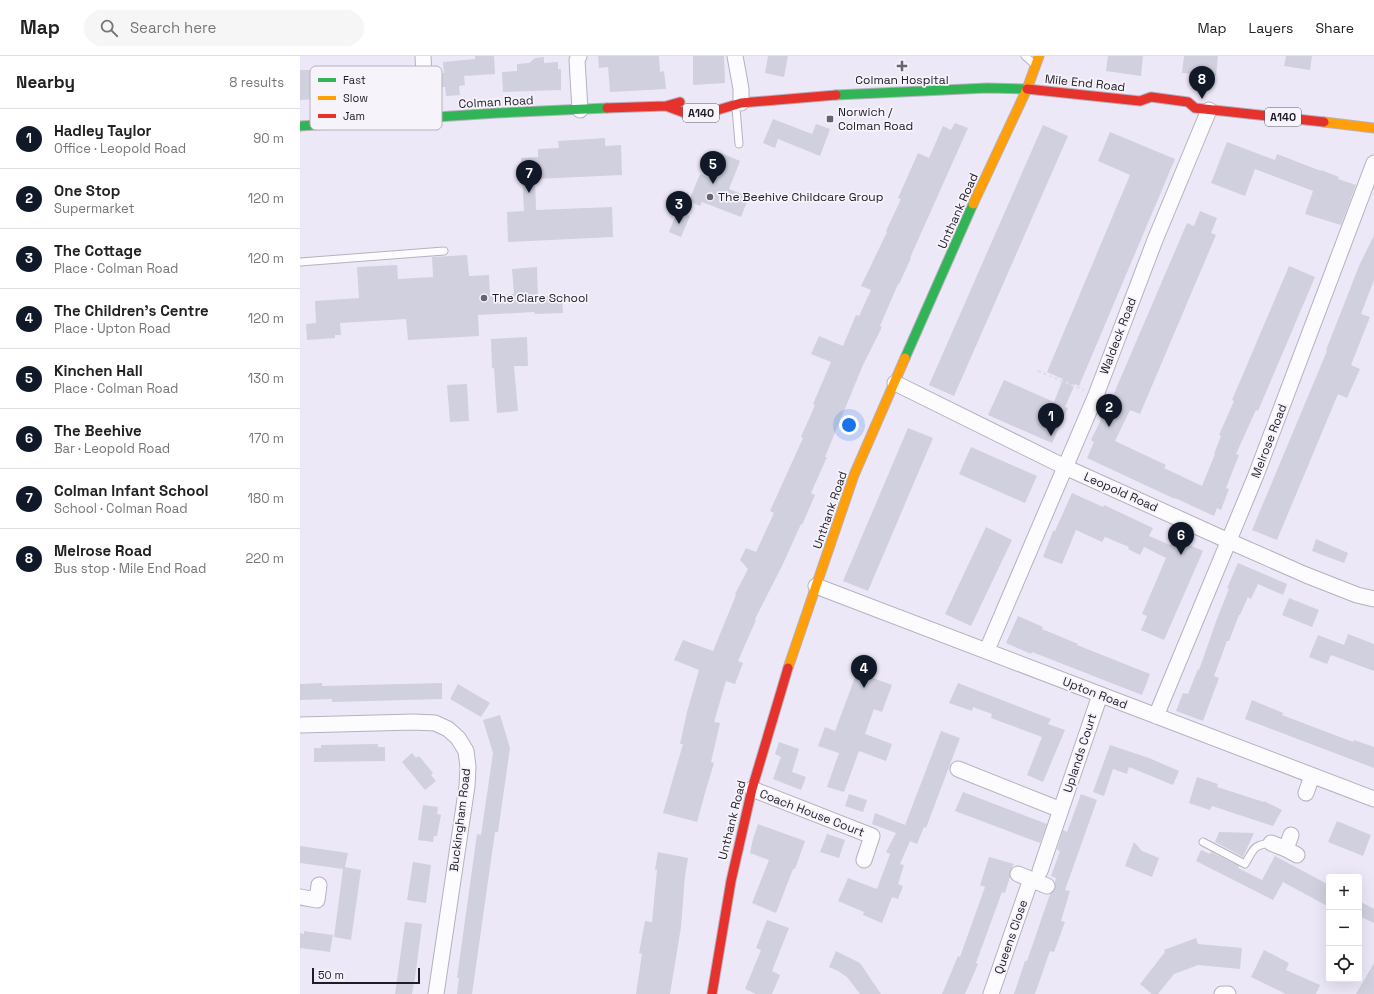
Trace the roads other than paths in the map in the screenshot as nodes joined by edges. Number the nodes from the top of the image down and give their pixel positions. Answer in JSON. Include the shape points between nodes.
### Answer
{"nodes":[{"id":1,"x":423,"y":56,"type":"edge"},
{"id":2,"x":579,"y":56,"type":"edge"},
{"id":3,"x":735,"y":56,"type":"edge"},
{"id":4,"x":1025,"y":56,"type":"edge"},
{"id":5,"x":1038,"y":56,"type":"edge"},
{"id":6,"x":423,"y":66,"type":"edge"},
{"id":7,"x":1035,"y":66,"type":"junction"},
{"id":8,"x":1027,"y":89,"type":"junction"},
{"id":9,"x":690,"y":99,"type":"dead end"},
{"id":10,"x":717,"y":100,"type":"dead end"},
{"id":11,"x":1140,"y":101,"type":"junction"},
{"id":12,"x":739,"y":103,"type":"junction"},
{"id":13,"x":666,"y":106,"type":"junction"},
{"id":14,"x":1151,"y":108,"type":"dead end"},
{"id":15,"x":580,"y":110,"type":"junction"},
{"id":16,"x":1197,"y":110,"type":"junction"},
{"id":17,"x":442,"y":116,"type":"edge"},
{"id":18,"x":1374,"y":128,"type":"edge"},
{"id":19,"x":739,"y":144,"type":"dead end"},
{"id":20,"x":1374,"y":163,"type":"edge"},
{"id":21,"x":444,"y":251,"type":"dead end"},
{"id":22,"x":300,"y":262,"type":"edge"},
{"id":23,"x":895,"y":383,"type":"junction"},
{"id":24,"x":1065,"y":467,"type":"junction"},
{"id":25,"x":1229,"y":541,"type":"junction"},
{"id":26,"x":816,"y":586,"type":"junction"},
{"id":27,"x":1374,"y":599,"type":"edge"},
{"id":28,"x":987,"y":650,"type":"junction"},
{"id":29,"x":1100,"y":695,"type":"junction"},
{"id":30,"x":1156,"y":716,"type":"junction"},
{"id":31,"x":300,"y":726,"type":"edge"},
{"id":32,"x":958,"y":769,"type":"dead end"},
{"id":33,"x":1312,"y":776,"type":"junction"},
{"id":34,"x":752,"y":789,"type":"junction"},
{"id":35,"x":1306,"y":794,"type":"dead end"},
{"id":36,"x":1374,"y":799,"type":"edge"},
{"id":37,"x":1061,"y":810,"type":"junction"},
{"id":38,"x":1291,"y":835,"type":"dead end"},
{"id":39,"x":1203,"y":842,"type":"dead end"},
{"id":40,"x":1271,"y":843,"type":"joint"},
{"id":41,"x":864,"y":860,"type":"dead end"},
{"id":42,"x":1029,"y":875,"type":"junction"},
{"id":43,"x":1047,"y":886,"type":"dead end"},
{"id":44,"x":300,"y":897,"type":"edge"},
{"id":45,"x":317,"y":900,"type":"dead end"},
{"id":46,"x":436,"y":994,"type":"edge"},
{"id":47,"x":712,"y":994,"type":"edge"},
{"id":48,"x":991,"y":994,"type":"edge"},
{"id":49,"x":1222,"y":994,"type":"edge"},
{"id":50,"x":1228,"y":994,"type":"edge"}],
"edges":[{"from":1,"to":6,"type":"street"},
{"from":2,"to":15,"type":"street","via":[[577,60]]},
{"from":3,"to":12,"type":"street","via":[[741,90]]},
{"from":4,"to":7,"type":"lane"},
{"from":5,"to":7,"type":"main road","name":"Unthank Road"},
{"from":7,"to":8,"type":"main road","name":"Unthank Road"},
{"from":8,"to":11,"type":"main road","name":"Mile End Road","number":"A140"},
{"from":8,"to":12,"type":"main road","name":"Colman Road","number":"A140","via":[[987,88],[872,93]]},
{"from":8,"to":23,"type":"main road","name":"Unthank Road"},
{"from":9,"to":13,"type":"main road","name":"Colman Road","number":"A140"},
{"from":10,"to":12,"type":"main road","name":"Colman Road","number":"A140"},
{"from":11,"to":14,"type":"main road","name":"Mile End Road","number":"A140"},
{"from":11,"to":16,"type":"main road","name":"Mile End Road","number":"A140","via":[[1151,97],[1188,102]]},
{"from":12,"to":13,"type":"main road","name":"Colman Road","number":"A140","via":[[711,112],[685,114]]},
{"from":12,"to":19,"type":"lane"},
{"from":13,"to":15,"type":"main road","name":"Colman Road","number":"A140"},
{"from":15,"to":17,"type":"main road","name":"Colman Road","number":"A140"},
{"from":16,"to":18,"type":"main road","name":"Mile End Road","number":"A140"},
{"from":16,"to":24,"type":"street","name":"Waldeck Road","via":[[1161,226],[1096,395]]},
{"from":20,"to":25,"type":"street","name":"Melrose Road"},
{"from":21,"to":22,"type":"lane"},
{"from":23,"to":24,"type":"street","name":"Leopold Road"},
{"from":23,"to":26,"type":"main road","name":"Unthank Road","via":[[854,474]]},
{"from":24,"to":25,"type":"street","name":"Leopold Road"},
{"from":24,"to":28,"type":"street","name":"Waldeck Road"},
{"from":25,"to":27,"type":"street","name":"Leopold Road","via":[[1335,587]]},
{"from":25,"to":30,"type":"street","name":"Melrose Road"},
{"from":26,"to":28,"type":"street","name":"Upton Road"},
{"from":26,"to":34,"type":"main road","name":"Unthank Road","via":[[786,673]]},
{"from":28,"to":29,"type":"street","name":"Upton Road"},
{"from":29,"to":30,"type":"street","name":"Upton Road"},
{"from":29,"to":37,"type":"street","name":"Uplands Court"},
{"from":30,"to":33,"type":"street","name":"Upton Road"},
{"from":31,"to":46,"type":"street","name":"Buckingham Road","via":[[435,723],[448,729],[458,738],[466,751],[467,786]]},
{"from":32,"to":37,"type":"street"},
{"from":33,"to":35,"type":"street"},
{"from":33,"to":36,"type":"street","name":"Upton Road"},
{"from":34,"to":41,"type":"street","name":"Coach House Court","via":[[872,836]]},
{"from":34,"to":47,"type":"main road","name":"Unthank Road","via":[[730,881]]},
{"from":37,"to":42,"type":"street","name":"Uplands Court"},
{"from":38,"to":40,"type":"street","via":[[1291,852]]},
{"from":39,"to":40,"type":"lane","via":[[1245,864],[1254,847]]},
{"from":42,"to":43,"type":"street"},
{"from":42,"to":48,"type":"street","name":"Queens Close"},
{"from":44,"to":45,"type":"street"},
{"from":49,"to":50,"type":"street"}]}
